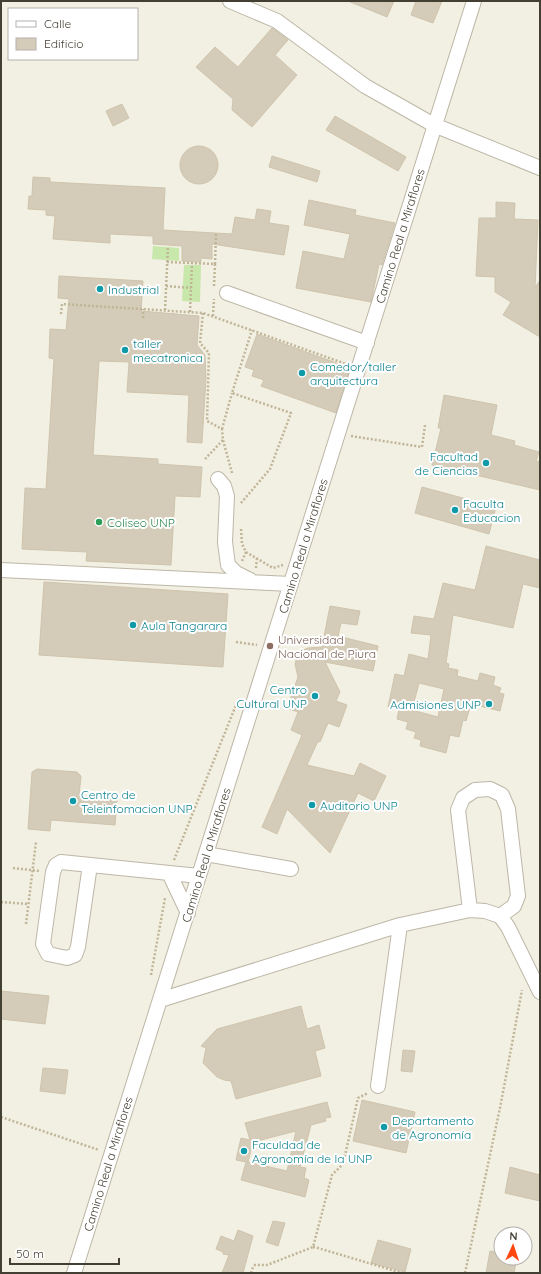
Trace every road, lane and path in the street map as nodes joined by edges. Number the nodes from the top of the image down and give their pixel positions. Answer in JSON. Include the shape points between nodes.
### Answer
{"nodes":[{"id":1,"x":230,"y":1,"type":"edge"},
{"id":2,"x":474,"y":1,"type":"edge"},
{"id":3,"x":434,"y":125,"type":"junction"},
{"id":4,"x":540,"y":168,"type":"edge"},
{"id":5,"x":216,"y":233,"type":"dead end"},
{"id":6,"x":168,"y":246,"type":"dead end"},
{"id":7,"x":167,"y":262,"type":"junction"},
{"id":8,"x":192,"y":263,"type":"junction"},
{"id":9,"x":166,"y":286,"type":"junction"},
{"id":10,"x":191,"y":288,"type":"junction"},
{"id":11,"x":227,"y":293,"type":"dead end"},
{"id":12,"x":143,"y":309,"type":"junction"},
{"id":13,"x":165,"y":310,"type":"junction"},
{"id":14,"x":190,"y":312,"type":"junction"},
{"id":15,"x":203,"y":313,"type":"junction"},
{"id":16,"x":61,"y":314,"type":"dead end"},
{"id":17,"x":143,"y":318,"type":"dead end"},
{"id":18,"x":252,"y":330,"type":"junction"},
{"id":19,"x":367,"y":343,"type":"junction"},
{"id":20,"x":347,"y":364,"type":"dead end"},
{"id":21,"x":232,"y":393,"type":"junction"},
{"id":22,"x":425,"y":425,"type":"dead end"},
{"id":23,"x":222,"y":429,"type":"junction"},
{"id":24,"x":338,"y":434,"type":"junction"},
{"id":25,"x":224,"y":440,"type":"junction"},
{"id":26,"x":205,"y":459,"type":"dead end"},
{"id":27,"x":233,"y":475,"type":"dead end"},
{"id":28,"x":218,"y":479,"type":"dead end"},
{"id":29,"x":238,"y":497,"type":"dead end"},
{"id":30,"x":241,"y":525,"type":"dead end"},
{"id":31,"x":286,"y":565,"type":"dead end"},
{"id":32,"x":1,"y":570,"type":"edge"},
{"id":33,"x":254,"y":582,"type":"junction"},
{"id":34,"x":291,"y":584,"type":"junction"},
{"id":35,"x":236,"y":642,"type":"dead end"},
{"id":36,"x":260,"y":645,"type":"dead end"},
{"id":37,"x":237,"y":704,"type":"dead end"},
{"id":38,"x":36,"y":842,"type":"dead end"},
{"id":39,"x":206,"y":854,"type":"junction"},
{"id":40,"x":90,"y":865,"type":"junction"},
{"id":41,"x":13,"y":868,"type":"dead end"},
{"id":42,"x":291,"y":869,"type":"dead end"},
{"id":43,"x":33,"y":870,"type":"junction"},
{"id":44,"x":53,"y":872,"type":"junction"},
{"id":45,"x":169,"y":873,"type":"junction"},
{"id":46,"x":199,"y":876,"type":"junction"},
{"id":47,"x":165,"y":896,"type":"dead end"},
{"id":48,"x":1,"y":902,"type":"edge"},
{"id":49,"x":29,"y":904,"type":"junction"},
{"id":50,"x":470,"y":910,"type":"junction"},
{"id":51,"x":188,"y":913,"type":"junction"},
{"id":52,"x":500,"y":916,"type":"junction"},
{"id":53,"x":26,"y":924,"type":"dead end"},
{"id":54,"x":400,"y":925,"type":"junction"},
{"id":55,"x":151,"y":980,"type":"dead end"},
{"id":56,"x":523,"y":987,"type":"dead end"},
{"id":57,"x":540,"y":992,"type":"edge"},
{"id":58,"x":160,"y":1000,"type":"junction"},
{"id":59,"x":378,"y":1086,"type":"joint"},
{"id":60,"x":1,"y":1117,"type":"edge"},
{"id":61,"x":110,"y":1154,"type":"junction"},
{"id":62,"x":313,"y":1247,"type":"junction"},
{"id":63,"x":74,"y":1273,"type":"edge"},
{"id":64,"x":251,"y":1273,"type":"edge"},
{"id":65,"x":402,"y":1273,"type":"edge"},
{"id":66,"x":465,"y":1273,"type":"edge"}],
"edges":[{"from":1,"to":3,"type":"lane","via":[[277,21],[365,86]]},
{"from":2,"to":3,"type":"lane","name":"Camino Real a Miraflores"},
{"from":3,"to":4,"type":"lane"},
{"from":3,"to":19,"type":"lane","name":"Camino Real a Miraflores"},
{"from":5,"to":8,"type":"path","via":[[215,264]]},
{"from":6,"to":7,"type":"path"},
{"from":7,"to":8,"type":"path"},
{"from":7,"to":9,"type":"path"},
{"from":8,"to":10,"type":"path"},
{"from":9,"to":10,"type":"path"},
{"from":9,"to":13,"type":"path"},
{"from":10,"to":14,"type":"path"},
{"from":11,"to":19,"type":"lane"},
{"from":12,"to":13,"type":"path"},
{"from":12,"to":16,"type":"path","via":[[62,304]]},
{"from":12,"to":17,"type":"path"},
{"from":13,"to":14,"type":"path"},
{"from":14,"to":15,"type":"path"},
{"from":15,"to":18,"type":"path"},
{"from":15,"to":23,"type":"path","via":[[200,343],[209,353],[207,421]]},
{"from":18,"to":20,"type":"path"},
{"from":18,"to":21,"type":"path"},
{"from":19,"to":24,"type":"lane","name":"Camino Real a Miraflores"},
{"from":21,"to":23,"type":"path"},
{"from":21,"to":29,"type":"path","via":[[291,413],[270,469],[240,504]]},
{"from":22,"to":24,"type":"path","via":[[422,447]]},
{"from":23,"to":25,"type":"path"},
{"from":24,"to":34,"type":"lane","name":"Camino Real a Miraflores"},
{"from":25,"to":26,"type":"path"},
{"from":25,"to":27,"type":"path"},
{"from":28,"to":33,"type":"lane","via":[[224,486],[227,496],[225,542],[228,565],[236,573]]},
{"from":30,"to":31,"type":"path","via":[[242,544],[246,552],[273,568]]},
{"from":32,"to":33,"type":"lane"},
{"from":33,"to":34,"type":"lane"},
{"from":34,"to":39,"type":"lane","name":"Camino Real a Miraflores"},
{"from":35,"to":36,"type":"path"},
{"from":37,"to":45,"type":"path"},
{"from":38,"to":43,"type":"path"},
{"from":39,"to":42,"type":"lane"},
{"from":39,"to":46,"type":"lane","name":"Camino Real a Miraflores"},
{"from":40,"to":44,"type":"lane","via":[[61,862],[56,865]]},
{"from":40,"to":44,"type":"lane","via":[[78,947],[74,955],[67,958],[48,954],[43,944]]},
{"from":40,"to":45,"type":"lane"},
{"from":41,"to":43,"type":"path"},
{"from":43,"to":44,"type":"path"},
{"from":43,"to":49,"type":"path"},
{"from":45,"to":46,"type":"lane"},
{"from":45,"to":51,"type":"lane"},
{"from":46,"to":51,"type":"lane","name":"Camino Real a Miraflores"},
{"from":47,"to":55,"type":"path"},
{"from":48,"to":49,"type":"path"},
{"from":49,"to":53,"type":"path"},
{"from":50,"to":52,"type":"lane"},
{"from":50,"to":52,"type":"lane","via":[[458,810],[463,798],[475,790],[490,790],[502,795],[508,809],[518,896],[514,906]]},
{"from":50,"to":54,"type":"lane"},
{"from":51,"to":58,"type":"lane","name":"Camino Real a Miraflores"},
{"from":52,"to":57,"type":"lane"},
{"from":54,"to":58,"type":"lane"},
{"from":54,"to":59,"type":"lane"},
{"from":56,"to":66,"type":"path"},
{"from":58,"to":61,"type":"lane","name":"Camino Real a Miraflores"},
{"from":59,"to":62,"type":"path","via":[[358,1098],[343,1164],[332,1176]]},
{"from":60,"to":61,"type":"path"},
{"from":61,"to":63,"type":"lane","name":"Camino Real a Miraflores"},
{"from":62,"to":64,"type":"path","via":[[267,1265],[255,1265]]},
{"from":62,"to":65,"type":"path"}]}
